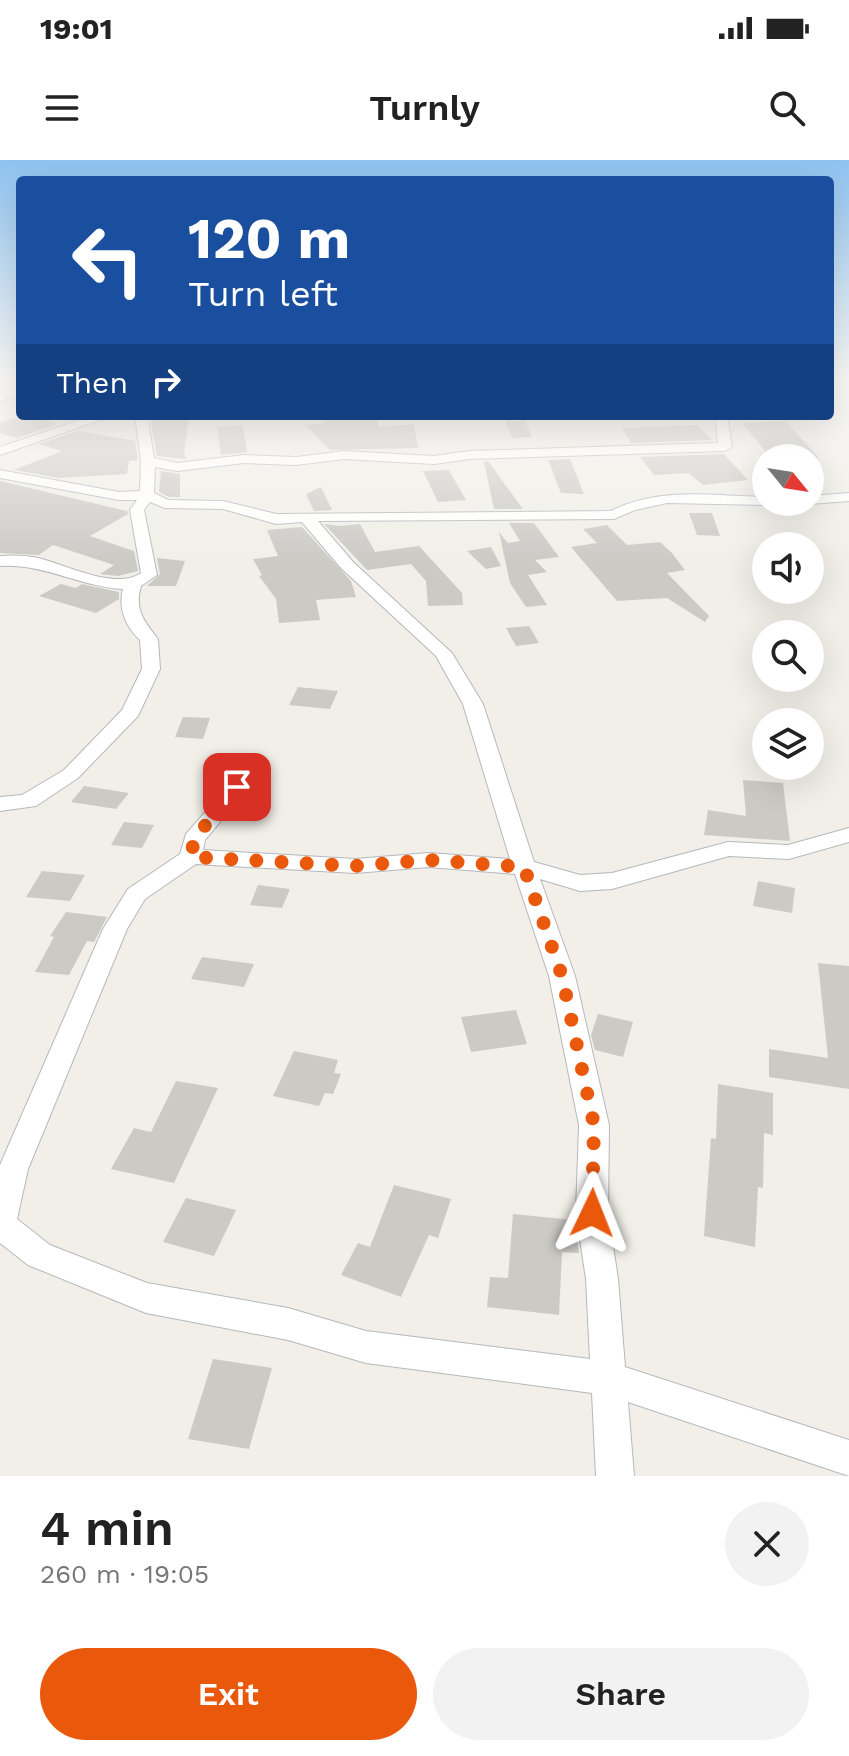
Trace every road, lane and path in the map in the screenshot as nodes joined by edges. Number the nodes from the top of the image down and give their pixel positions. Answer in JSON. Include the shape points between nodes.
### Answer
{"nodes":[{"id":1,"x":35,"y":439,"type":"edge"},
{"id":2,"x":143,"y":439,"type":"edge"},
{"id":3,"x":725,"y":439,"type":"edge"},
{"id":4,"x":0,"y":451,"type":"edge"},
{"id":5,"x":148,"y":461,"type":"junction"},
{"id":6,"x":0,"y":474,"type":"edge"},
{"id":7,"x":147,"y":495,"type":"junction"},
{"id":8,"x":849,"y":497,"type":"edge"},
{"id":9,"x":824,"y":499,"type":"edge"},
{"id":10,"x":752,"y":501,"type":"edge"},
{"id":11,"x":306,"y":517,"type":"junction"},
{"id":12,"x":0,"y":561,"type":"edge"},
{"id":13,"x":133,"y":584,"type":"junction"},
{"id":14,"x":252,"y":771,"type":"dead end"},
{"id":15,"x":0,"y":804,"type":"edge"},
{"id":16,"x":849,"y":835,"type":"edge"},
{"id":17,"x":191,"y":857,"type":"junction"},
{"id":18,"x":524,"y":867,"type":"junction"},
{"id":19,"x":0,"y":1225,"type":"edge"},
{"id":20,"x":606,"y":1378,"type":"junction"},
{"id":21,"x":849,"y":1458,"type":"edge"},
{"id":22,"x":615,"y":1476,"type":"edge"}],
"edges":[{"from":1,"to":4,"type":"street"},
{"from":2,"to":5,"type":"street"},
{"from":3,"to":5,"type":"street","via":[[725,447],[434,460],[344,455],[177,467]]},
{"from":5,"to":7,"type":"street"},
{"from":6,"to":7,"type":"street","via":[[119,496]]},
{"from":7,"to":11,"type":"street","via":[[165,504],[223,505],[276,519]]},
{"from":7,"to":13,"type":"street","via":[[137,510],[149,575]]},
{"from":8,"to":9,"type":"street"},
{"from":10,"to":11,"type":"street","via":[[657,498],[614,515]]},
{"from":11,"to":18,"type":"street","via":[[347,565],[443,653],[473,704]]},
{"from":12,"to":13,"type":"street"},
{"from":13,"to":15,"type":"street","via":[[128,602],[137,628],[149,639],[151,669],[131,712],[71,774],[28,801]]},
{"from":14,"to":17,"type":"street","via":[[194,839]]},
{"from":16,"to":18,"type":"street","via":[[789,852],[728,849],[612,881],[580,883]]},
{"from":17,"to":18,"type":"street","via":[[355,866],[429,860]]},
{"from":17,"to":19,"type":"street","via":[[136,894],[115,929],[13,1169]]},
{"from":18,"to":20,"type":"street","via":[[562,976],[594,1125],[592,1213],[603,1293]]},
{"from":19,"to":20,"type":"street","via":[[39,1255],[146,1298],[288,1324],[366,1347]]},
{"from":20,"to":21,"type":"street"},
{"from":20,"to":22,"type":"street"}]}
